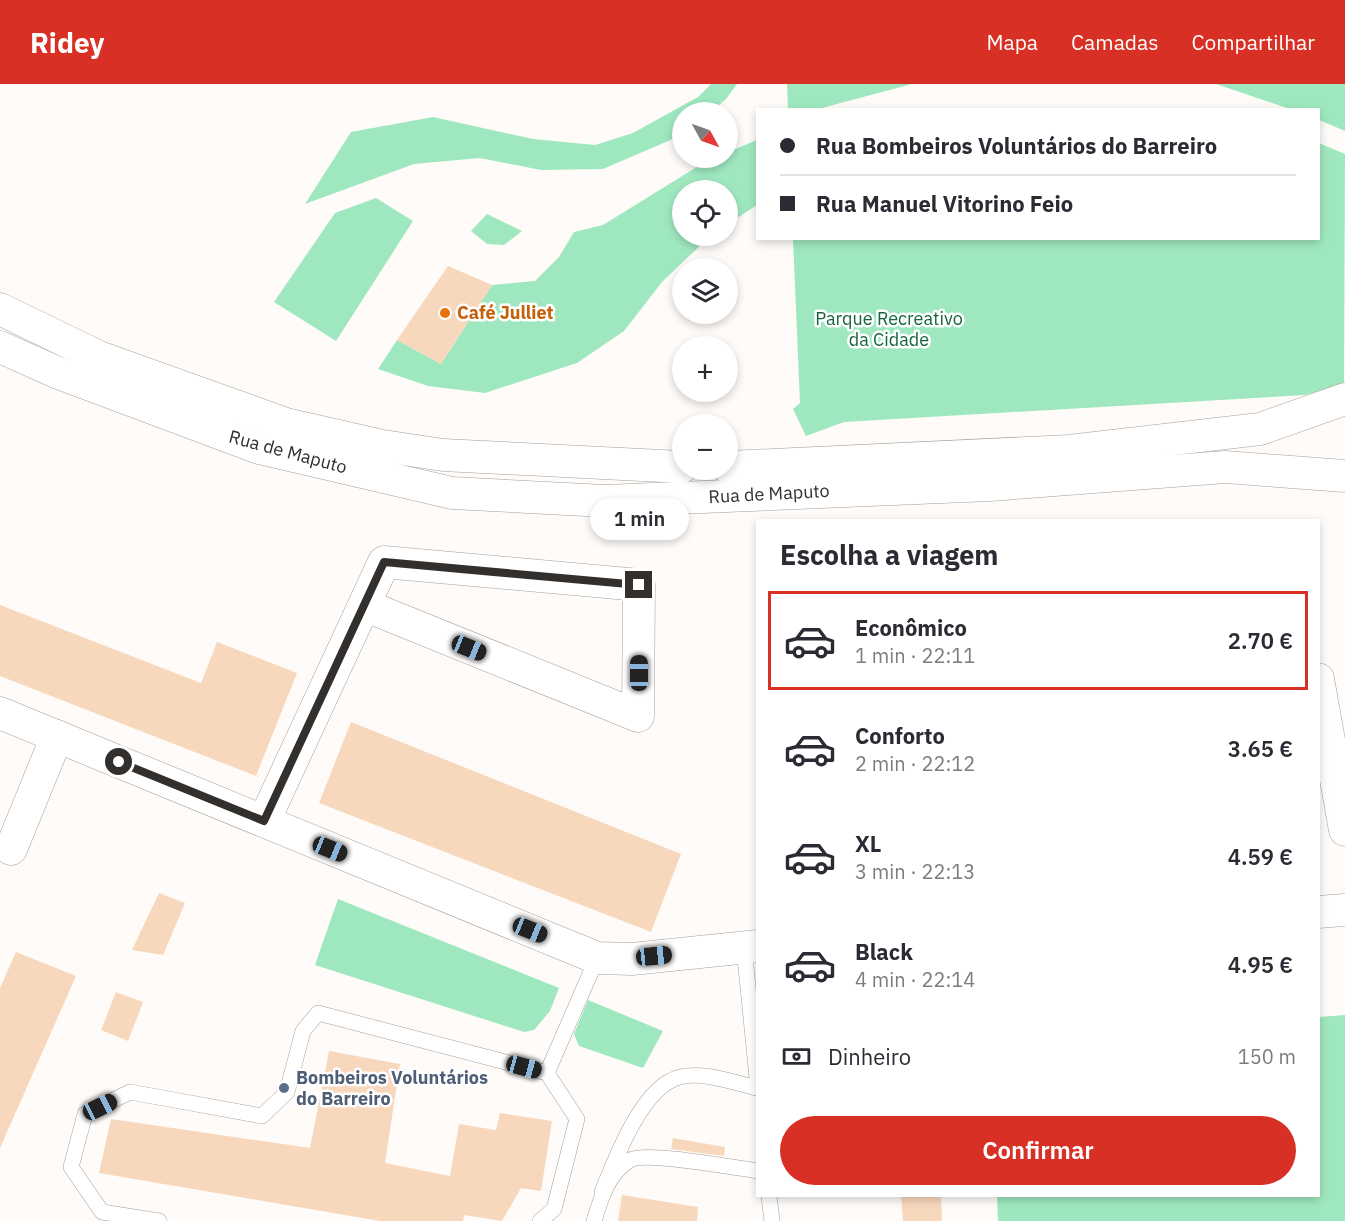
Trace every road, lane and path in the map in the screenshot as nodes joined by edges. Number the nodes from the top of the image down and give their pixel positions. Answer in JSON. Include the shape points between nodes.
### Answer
{"nodes":[{"id":1,"x":0,"y":309,"type":"edge"},
{"id":2,"x":2,"y":351,"type":"edge"},
{"id":3,"x":99,"y":357,"type":"junction"},
{"id":4,"x":1345,"y":399,"type":"edge"},
{"id":5,"x":672,"y":466,"type":"edge"},
{"id":6,"x":738,"y":467,"type":"edge"},
{"id":7,"x":1345,"y":476,"type":"edge"},
{"id":8,"x":364,"y":605,"type":"junction"},
{"id":9,"x":1320,"y":690,"type":"edge"},
{"id":10,"x":0,"y":713,"type":"edge"},
{"id":11,"x":57,"y":736,"type":"junction"},
{"id":12,"x":264,"y":821,"type":"junction"},
{"id":13,"x":1345,"y":830,"type":"edge"},
{"id":14,"x":11,"y":849,"type":"dead end"},
{"id":15,"x":1345,"y":910,"type":"edge"},
{"id":16,"x":1320,"y":912,"type":"edge"},
{"id":17,"x":751,"y":946,"type":"edge"},
{"id":18,"x":597,"y":958,"type":"junction"},
{"id":19,"x":756,"y":1047,"type":"edge"},
{"id":20,"x":547,"y":1073,"type":"junction"},
{"id":21,"x":756,"y":1088,"type":"edge"},
{"id":22,"x":756,"y":1172,"type":"edge"},
{"id":23,"x":602,"y":1192,"type":"junction"},
{"id":24,"x":769,"y":1197,"type":"edge"},
{"id":25,"x":159,"y":1221,"type":"edge"},
{"id":26,"x":540,"y":1221,"type":"edge"},
{"id":27,"x":594,"y":1221,"type":"edge"},
{"id":28,"x":772,"y":1221,"type":"edge"}],
"edges":[{"from":1,"to":3,"type":"street","name":"Rua de Maputo"},
{"from":2,"to":3,"type":"street","via":[[37,339],[76,354]]},
{"from":2,"to":7,"type":"street","name":"Rua de Maputo","via":[[259,448],[452,493],[605,501],[990,484],[1225,467]]},
{"from":3,"to":5,"type":"street","name":"Rua de Maputo","via":[[286,424],[383,446],[443,455]]},
{"from":4,"to":6,"type":"street","name":"Rua de Maputo","via":[[1260,429],[1069,451]]},
{"from":8,"to":8,"type":"street","via":[[384,562],[639,585],[638,716]]},
{"from":8,"to":12,"type":"street"},
{"from":9,"to":13,"type":"street"},
{"from":10,"to":11,"type":"street"},
{"from":11,"to":12,"type":"street"},
{"from":11,"to":14,"type":"street"},
{"from":12,"to":18,"type":"street"},
{"from":15,"to":16,"type":"street"},
{"from":17,"to":18,"type":"street"},
{"from":17,"to":19,"type":"lane"},
{"from":18,"to":20,"type":"lane"},
{"from":20,"to":25,"type":"lane","via":[[318,1014],[303,1031],[287,1092],[262,1116],[130,1092],[84,1114],[71,1167],[102,1212]]},
{"from":20,"to":26,"type":"lane","via":[[577,1119],[554,1209]]},
{"from":21,"to":23,"type":"lane","via":[[694,1076],[669,1082],[640,1112],[616,1155]]},
{"from":22,"to":23,"type":"lane","via":[[632,1158],[617,1169]]},
{"from":23,"to":27,"type":"lane"},
{"from":24,"to":28,"type":"lane"}]}
